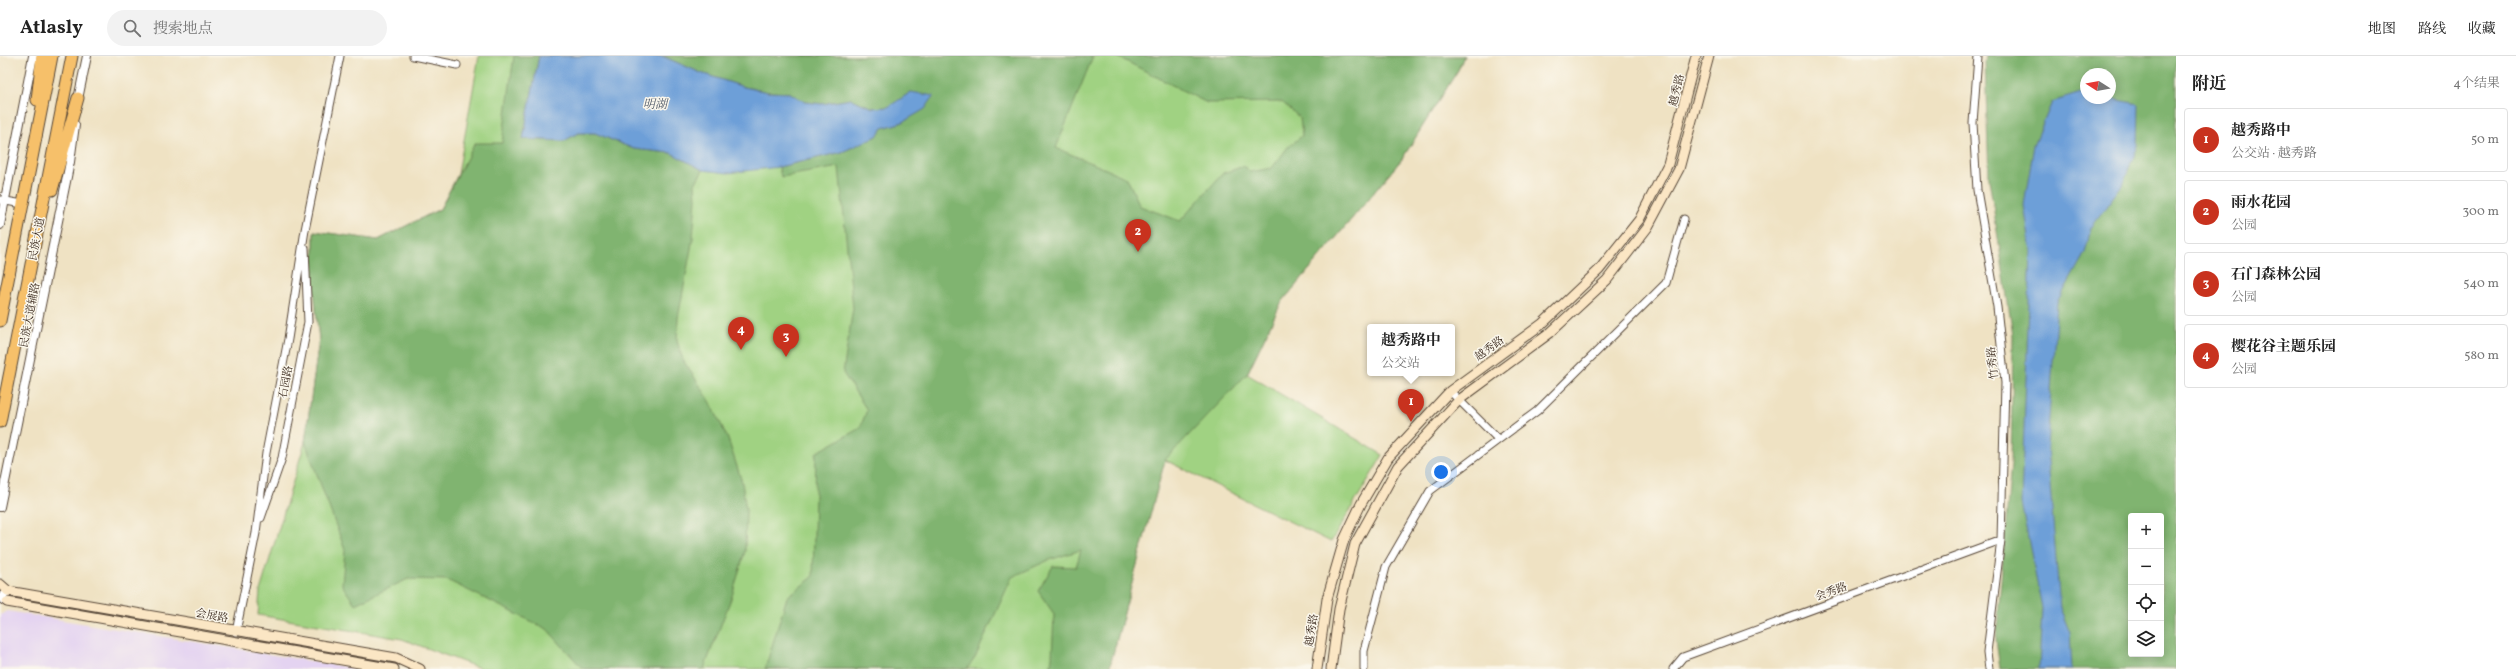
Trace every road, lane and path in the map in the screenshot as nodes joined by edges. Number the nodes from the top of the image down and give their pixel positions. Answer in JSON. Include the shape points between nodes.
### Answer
{"nodes":[{"id":1,"x":33,"y":56,"type":"edge"},
{"id":2,"x":42,"y":56,"type":"edge"},
{"id":3,"x":52,"y":56,"type":"edge"},
{"id":4,"x":72,"y":56,"type":"edge"},
{"id":5,"x":87,"y":56,"type":"edge"},
{"id":6,"x":340,"y":56,"type":"edge"},
{"id":7,"x":413,"y":56,"type":"edge"},
{"id":8,"x":1696,"y":56,"type":"edge"},
{"id":9,"x":1709,"y":56,"type":"edge"},
{"id":10,"x":1978,"y":56,"type":"edge"},
{"id":11,"x":457,"y":65,"type":"dead end"},
{"id":12,"x":78,"y":98,"type":"junction"},
{"id":13,"x":28,"y":176,"type":"junction"},
{"id":14,"x":2,"y":200,"type":"edge"},
{"id":15,"x":23,"y":204,"type":"junction"},
{"id":16,"x":1684,"y":219,"type":"dead end"},
{"id":17,"x":0,"y":225,"type":"edge"},
{"id":18,"x":305,"y":230,"type":"junction"},
{"id":19,"x":31,"y":266,"type":"junction"},
{"id":20,"x":0,"y":321,"type":"edge"},
{"id":21,"x":1450,"y":391,"type":"junction"},
{"id":22,"x":1459,"y":400,"type":"junction"},
{"id":23,"x":0,"y":422,"type":"edge"},
{"id":24,"x":1498,"y":439,"type":"junction"},
{"id":25,"x":0,"y":507,"type":"edge"},
{"id":26,"x":256,"y":533,"type":"junction"},
{"id":27,"x":2001,"y":540,"type":"junction"},
{"id":28,"x":0,"y":584,"type":"edge"},
{"id":29,"x":8,"y":591,"type":"junction"},
{"id":30,"x":4,"y":603,"type":"edge"},
{"id":31,"x":236,"y":632,"type":"junction"},
{"id":32,"x":394,"y":669,"type":"edge"},
{"id":33,"x":420,"y":669,"type":"edge"},
{"id":34,"x":1317,"y":669,"type":"edge"},
{"id":35,"x":1331,"y":669,"type":"edge"},
{"id":36,"x":1364,"y":669,"type":"edge"},
{"id":37,"x":1673,"y":669,"type":"edge"},
{"id":38,"x":1989,"y":669,"type":"edge"}],
"edges":[{"from":1,"to":14,"type":"street"},
{"from":2,"to":13,"type":"highway"},
{"from":3,"to":13,"type":"highway","name":"民族大道"},
{"from":4,"to":19,"type":"highway","name":"民族大道"},
{"from":5,"to":12,"type":"street","name":"民族大道辅路"},
{"from":6,"to":18,"type":"street","name":"石园路"},
{"from":7,"to":11,"type":"street"},
{"from":8,"to":21,"type":"main road","name":"越秀路","via":[[1668,164],[1639,220],[1599,270],[1542,324]]},
{"from":9,"to":22,"type":"main road","via":[[1678,169],[1648,227],[1607,280],[1550,333]]},
{"from":10,"to":27,"type":"street","name":"竹秀路","via":[[1973,123],[1977,190],[1997,307],[2005,383]]},
{"from":12,"to":19,"type":"highway"},
{"from":12,"to":25,"type":"street","name":"民族大道辅路","via":[[70,162]]},
{"from":13,"to":15,"type":"highway","name":"民族大道"},
{"from":14,"to":15,"type":"street"},
{"from":14,"to":17,"type":"street"},
{"from":15,"to":20,"type":"highway","name":"民族大道"},
{"from":16,"to":24,"type":"street","via":[[1666,283],[1537,411]]},
{"from":18,"to":26,"type":"street","name":"石园路","via":[[288,339],[266,453]]},
{"from":18,"to":26,"type":"street","name":"石园路","via":[[308,322],[282,458]]},
{"from":19,"to":23,"type":"highway","name":"民族大道"},
{"from":21,"to":22,"type":"street"},
{"from":21,"to":34,"type":"main road","name":"越秀路","via":[[1388,458],[1361,504],[1344,540],[1327,599]]},
{"from":22,"to":24,"type":"street"},
{"from":22,"to":35,"type":"main road","via":[[1398,466],[1355,544],[1339,608]]},
{"from":24,"to":36,"type":"street","via":[[1430,492],[1386,567],[1364,651]]},
{"from":26,"to":31,"type":"street","name":"石园路"},
{"from":27,"to":37,"type":"street","name":"会秀路","via":[[1683,657]]},
{"from":27,"to":38,"type":"street","name":"竹秀路","via":[[1987,652]]},
{"from":28,"to":29,"type":"main road"},
{"from":29,"to":30,"type":"street","via":[[2,596]]},
{"from":29,"to":31,"type":"main road","name":"会展路"},
{"from":30,"to":32,"type":"main road","name":"会展路"},
{"from":31,"to":33,"type":"main road","name":"会展路","via":[[396,658]]}]}
